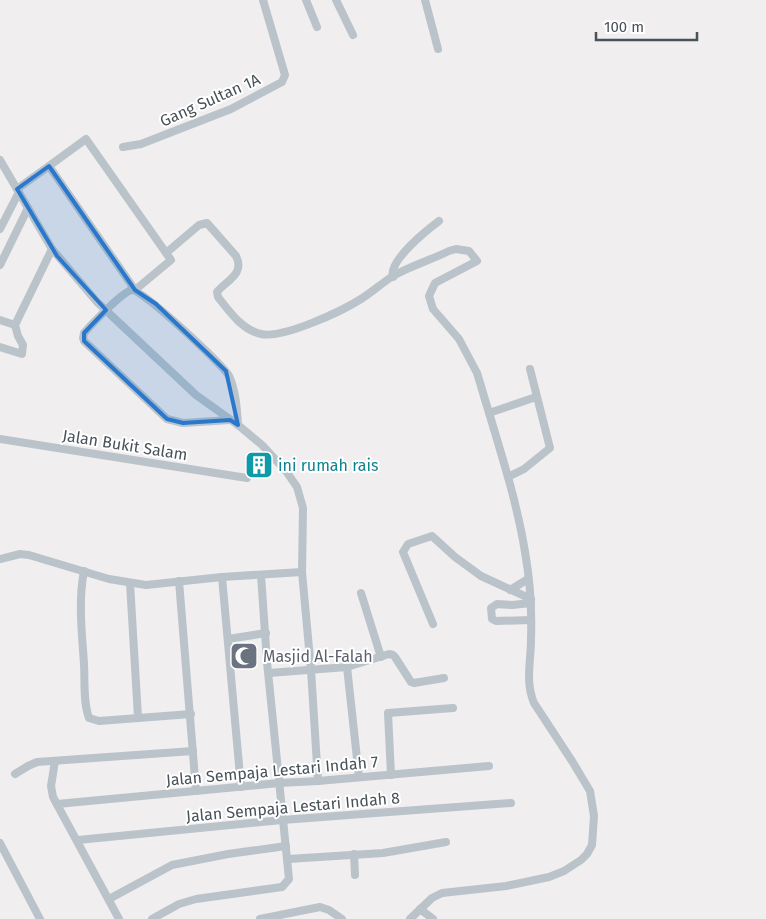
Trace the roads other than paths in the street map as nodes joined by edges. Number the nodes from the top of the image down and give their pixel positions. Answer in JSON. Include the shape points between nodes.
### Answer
{"nodes":[{"id":1,"x":263,"y":0,"type":"edge"},
{"id":2,"x":306,"y":0,"type":"edge"},
{"id":3,"x":336,"y":0,"type":"edge"},
{"id":4,"x":425,"y":0,"type":"edge"},
{"id":5,"x":317,"y":27,"type":"dead end"},
{"id":6,"x":353,"y":35,"type":"dead end"},
{"id":7,"x":438,"y":49,"type":"dead end"},
{"id":8,"x":123,"y":147,"type":"dead end"},
{"id":9,"x":0,"y":160,"type":"edge"},
{"id":10,"x":49,"y":166,"type":"junction"},
{"id":11,"x":18,"y":191,"type":"junction"},
{"id":12,"x":28,"y":208,"type":"junction"},
{"id":13,"x":439,"y":221,"type":"dead end"},
{"id":14,"x":0,"y":229,"type":"edge"},
{"id":15,"x":52,"y":249,"type":"junction"},
{"id":16,"x":166,"y":253,"type":"junction"},
{"id":17,"x":0,"y":265,"type":"edge"},
{"id":18,"x":393,"y":276,"type":"junction"},
{"id":19,"x":135,"y":290,"type":"junction"},
{"id":20,"x":106,"y":310,"type":"junction"},
{"id":21,"x":0,"y":320,"type":"edge"},
{"id":22,"x":15,"y":325,"type":"junction"},
{"id":23,"x":0,"y":347,"type":"edge"},
{"id":24,"x":530,"y":369,"type":"dead end"},
{"id":25,"x":536,"y":398,"type":"junction"},
{"id":26,"x":489,"y":413,"type":"junction"},
{"id":27,"x":230,"y":420,"type":"junction"},
{"id":28,"x":238,"y":425,"type":"junction"},
{"id":29,"x":0,"y":439,"type":"edge"},
{"id":30,"x":508,"y":477,"type":"junction"},
{"id":31,"x":247,"y":478,"type":"dead end"},
{"id":32,"x":0,"y":559,"type":"edge"},
{"id":33,"x":84,"y":571,"type":"junction"},
{"id":34,"x":302,"y":572,"type":"junction"},
{"id":35,"x":261,"y":575,"type":"junction"},
{"id":36,"x":222,"y":577,"type":"junction"},
{"id":37,"x":528,"y":579,"type":"junction"},
{"id":38,"x":179,"y":581,"type":"junction"},
{"id":39,"x":130,"y":583,"type":"junction"},
{"id":40,"x":510,"y":590,"type":"junction"},
{"id":41,"x":360,"y":593,"type":"dead end"},
{"id":42,"x":531,"y":601,"type":"junction"},
{"id":43,"x":531,"y":620,"type":"junction"},
{"id":44,"x":433,"y":624,"type":"dead end"},
{"id":45,"x":266,"y":632,"type":"junction"},
{"id":46,"x":228,"y":638,"type":"junction"},
{"id":47,"x":381,"y":657,"type":"junction"},
{"id":48,"x":347,"y":667,"type":"junction"},
{"id":49,"x":311,"y":670,"type":"junction"},
{"id":50,"x":269,"y":673,"type":"junction"},
{"id":51,"x":444,"y":678,"type":"dead end"},
{"id":52,"x":453,"y":708,"type":"dead end"},
{"id":53,"x":191,"y":714,"type":"junction"},
{"id":54,"x":138,"y":716,"type":"junction"},
{"id":55,"x":193,"y":751,"type":"junction"},
{"id":56,"x":55,"y":761,"type":"junction"},
{"id":57,"x":489,"y":766,"type":"dead end"},
{"id":58,"x":15,"y":774,"type":"dead end"},
{"id":59,"x":391,"y":775,"type":"junction"},
{"id":60,"x":359,"y":777,"type":"junction"},
{"id":61,"x":318,"y":781,"type":"junction"},
{"id":62,"x":279,"y":783,"type":"junction"},
{"id":63,"x":241,"y":787,"type":"junction"},
{"id":64,"x":196,"y":791,"type":"junction"},
{"id":65,"x":511,"y":803,"type":"dead end"},
{"id":66,"x":57,"y":804,"type":"junction"},
{"id":67,"x":282,"y":820,"type":"junction"},
{"id":68,"x":78,"y":840,"type":"junction"},
{"id":69,"x":446,"y":842,"type":"dead end"},
{"id":70,"x":0,"y":843,"type":"edge"},
{"id":71,"x":286,"y":846,"type":"junction"},
{"id":72,"x":354,"y":854,"type":"junction"},
{"id":73,"x":288,"y":859,"type":"junction"},
{"id":74,"x":355,"y":875,"type":"dead end"},
{"id":75,"x":110,"y":899,"type":"junction"},
{"id":76,"x":420,"y":909,"type":"junction"},
{"id":77,"x":40,"y":919,"type":"edge"},
{"id":78,"x":119,"y":919,"type":"edge"},
{"id":79,"x":152,"y":919,"type":"edge"},
{"id":80,"x":260,"y":919,"type":"edge"},
{"id":81,"x":342,"y":919,"type":"edge"},
{"id":82,"x":410,"y":919,"type":"edge"},
{"id":83,"x":433,"y":919,"type":"edge"}],
"edges":[{"from":1,"to":8,"type":"street","name":"Gang Sultan 1A","via":[[284,75],[282,82],[222,113],[141,144]]},
{"from":2,"to":5,"type":"street"},
{"from":3,"to":6,"type":"street"},
{"from":4,"to":7,"type":"street"},
{"from":9,"to":11,"type":"street"},
{"from":10,"to":11,"type":"street"},
{"from":10,"to":16,"type":"street","via":[[86,139]]},
{"from":10,"to":19,"type":"street"},
{"from":11,"to":12,"type":"street"},
{"from":11,"to":14,"type":"street"},
{"from":12,"to":15,"type":"street"},
{"from":12,"to":17,"type":"street"},
{"from":13,"to":18,"type":"street","via":[[399,258],[392,269]]},
{"from":15,"to":20,"type":"street"},
{"from":15,"to":22,"type":"street"},
{"from":16,"to":18,"type":"street","via":[[199,225],[207,223],[236,256],[239,268],[216,295],[242,324],[260,334],[296,329],[341,310]]},
{"from":16,"to":19,"type":"street","via":[[171,260]]},
{"from":18,"to":26,"type":"street","via":[[456,249],[470,251],[474,256],[477,261],[435,283],[429,296],[433,309],[459,339],[473,364]]},
{"from":19,"to":20,"type":"street","via":[[126,292]]},
{"from":19,"to":28,"type":"street","via":[[156,304],[226,372],[233,389]]},
{"from":20,"to":27,"type":"street","via":[[196,395]]},
{"from":20,"to":27,"type":"street","via":[[84,333],[83,340],[158,412],[169,420],[183,422]]},
{"from":21,"to":22,"type":"street"},
{"from":22,"to":23,"type":"street","via":[[24,345],[22,354]]},
{"from":24,"to":25,"type":"street"},
{"from":25,"to":26,"type":"street"},
{"from":25,"to":30,"type":"street","via":[[550,448],[524,469]]},
{"from":26,"to":30,"type":"street"},
{"from":27,"to":28,"type":"street"},
{"from":28,"to":34,"type":"street","via":[[270,454],[298,487],[303,518]]},
{"from":29,"to":31,"type":"street","name":"Jalan Bukit Salam"},
{"from":30,"to":37,"type":"street"},
{"from":32,"to":33,"type":"street","via":[[24,554]]},
{"from":33,"to":39,"type":"street"},
{"from":33,"to":54,"type":"street","via":[[81,625],[88,715],[94,721]]},
{"from":34,"to":35,"type":"street"},
{"from":34,"to":49,"type":"street"},
{"from":35,"to":36,"type":"street"},
{"from":35,"to":45,"type":"street"},
{"from":36,"to":38,"type":"street"},
{"from":36,"to":46,"type":"street"},
{"from":37,"to":40,"type":"street"},
{"from":37,"to":42,"type":"street"},
{"from":38,"to":39,"type":"street","via":[[146,585]]},
{"from":38,"to":53,"type":"street"},
{"from":39,"to":54,"type":"street"},
{"from":40,"to":42,"type":"street"},
{"from":40,"to":44,"type":"street","via":[[480,576],[432,536],[408,544],[404,548],[404,556]]},
{"from":41,"to":47,"type":"street"},
{"from":42,"to":43,"type":"street"},
{"from":42,"to":43,"type":"street","via":[[497,604],[491,608],[490,615],[496,620]]},
{"from":43,"to":76,"type":"street","via":[[531,695],[590,791],[594,816],[592,846],[581,860],[549,877],[506,886],[447,892],[432,898]]},
{"from":45,"to":46,"type":"street"},
{"from":45,"to":50,"type":"street"},
{"from":46,"to":63,"type":"street"},
{"from":47,"to":48,"type":"street"},
{"from":47,"to":51,"type":"street","via":[[393,655],[412,682]]},
{"from":48,"to":49,"type":"street"},
{"from":48,"to":60,"type":"street"},
{"from":49,"to":50,"type":"street"},
{"from":49,"to":61,"type":"street"},
{"from":50,"to":62,"type":"street"},
{"from":52,"to":59,"type":"street","via":[[388,713]]},
{"from":53,"to":54,"type":"street"},
{"from":53,"to":55,"type":"street"},
{"from":55,"to":56,"type":"street"},
{"from":55,"to":64,"type":"street"},
{"from":56,"to":58,"type":"street","via":[[34,763]]},
{"from":56,"to":66,"type":"street","via":[[51,786]]},
{"from":57,"to":59,"type":"street","name":"Jalan Sempaja Lestari Indah 7"},
{"from":59,"to":60,"type":"street","name":"Jalan Sempaja Lestari Indah 7"},
{"from":60,"to":61,"type":"street","name":"Jalan Sempaja Lestari Indah 7"},
{"from":61,"to":62,"type":"street","name":"Jalan Sempaja Lestari Indah 7"},
{"from":62,"to":63,"type":"street","name":"Jalan Sempaja Lestari Indah 7"},
{"from":62,"to":67,"type":"street"},
{"from":63,"to":64,"type":"street","name":"Jalan Sempaja Lestari Indah 7"},
{"from":64,"to":66,"type":"street","name":"Jalan Sempaja Lestari Indah 7"},
{"from":65,"to":67,"type":"street","name":"Jalan Sempaja Lestari Indah 8"},
{"from":66,"to":68,"type":"street"},
{"from":67,"to":68,"type":"street","name":"Jalan Sempaja Lestari Indah 8"},
{"from":67,"to":71,"type":"street"},
{"from":68,"to":75,"type":"street"},
{"from":69,"to":72,"type":"street"},
{"from":70,"to":77,"type":"street"},
{"from":71,"to":73,"type":"street"},
{"from":71,"to":75,"type":"street","via":[[172,865]]},
{"from":72,"to":73,"type":"street"},
{"from":72,"to":74,"type":"street"},
{"from":73,"to":79,"type":"street","via":[[289,879],[282,887],[196,899]]},
{"from":75,"to":78,"type":"street"},
{"from":76,"to":82,"type":"street"},
{"from":76,"to":83,"type":"street"},
{"from":80,"to":81,"type":"street","via":[[320,907]]}]}
